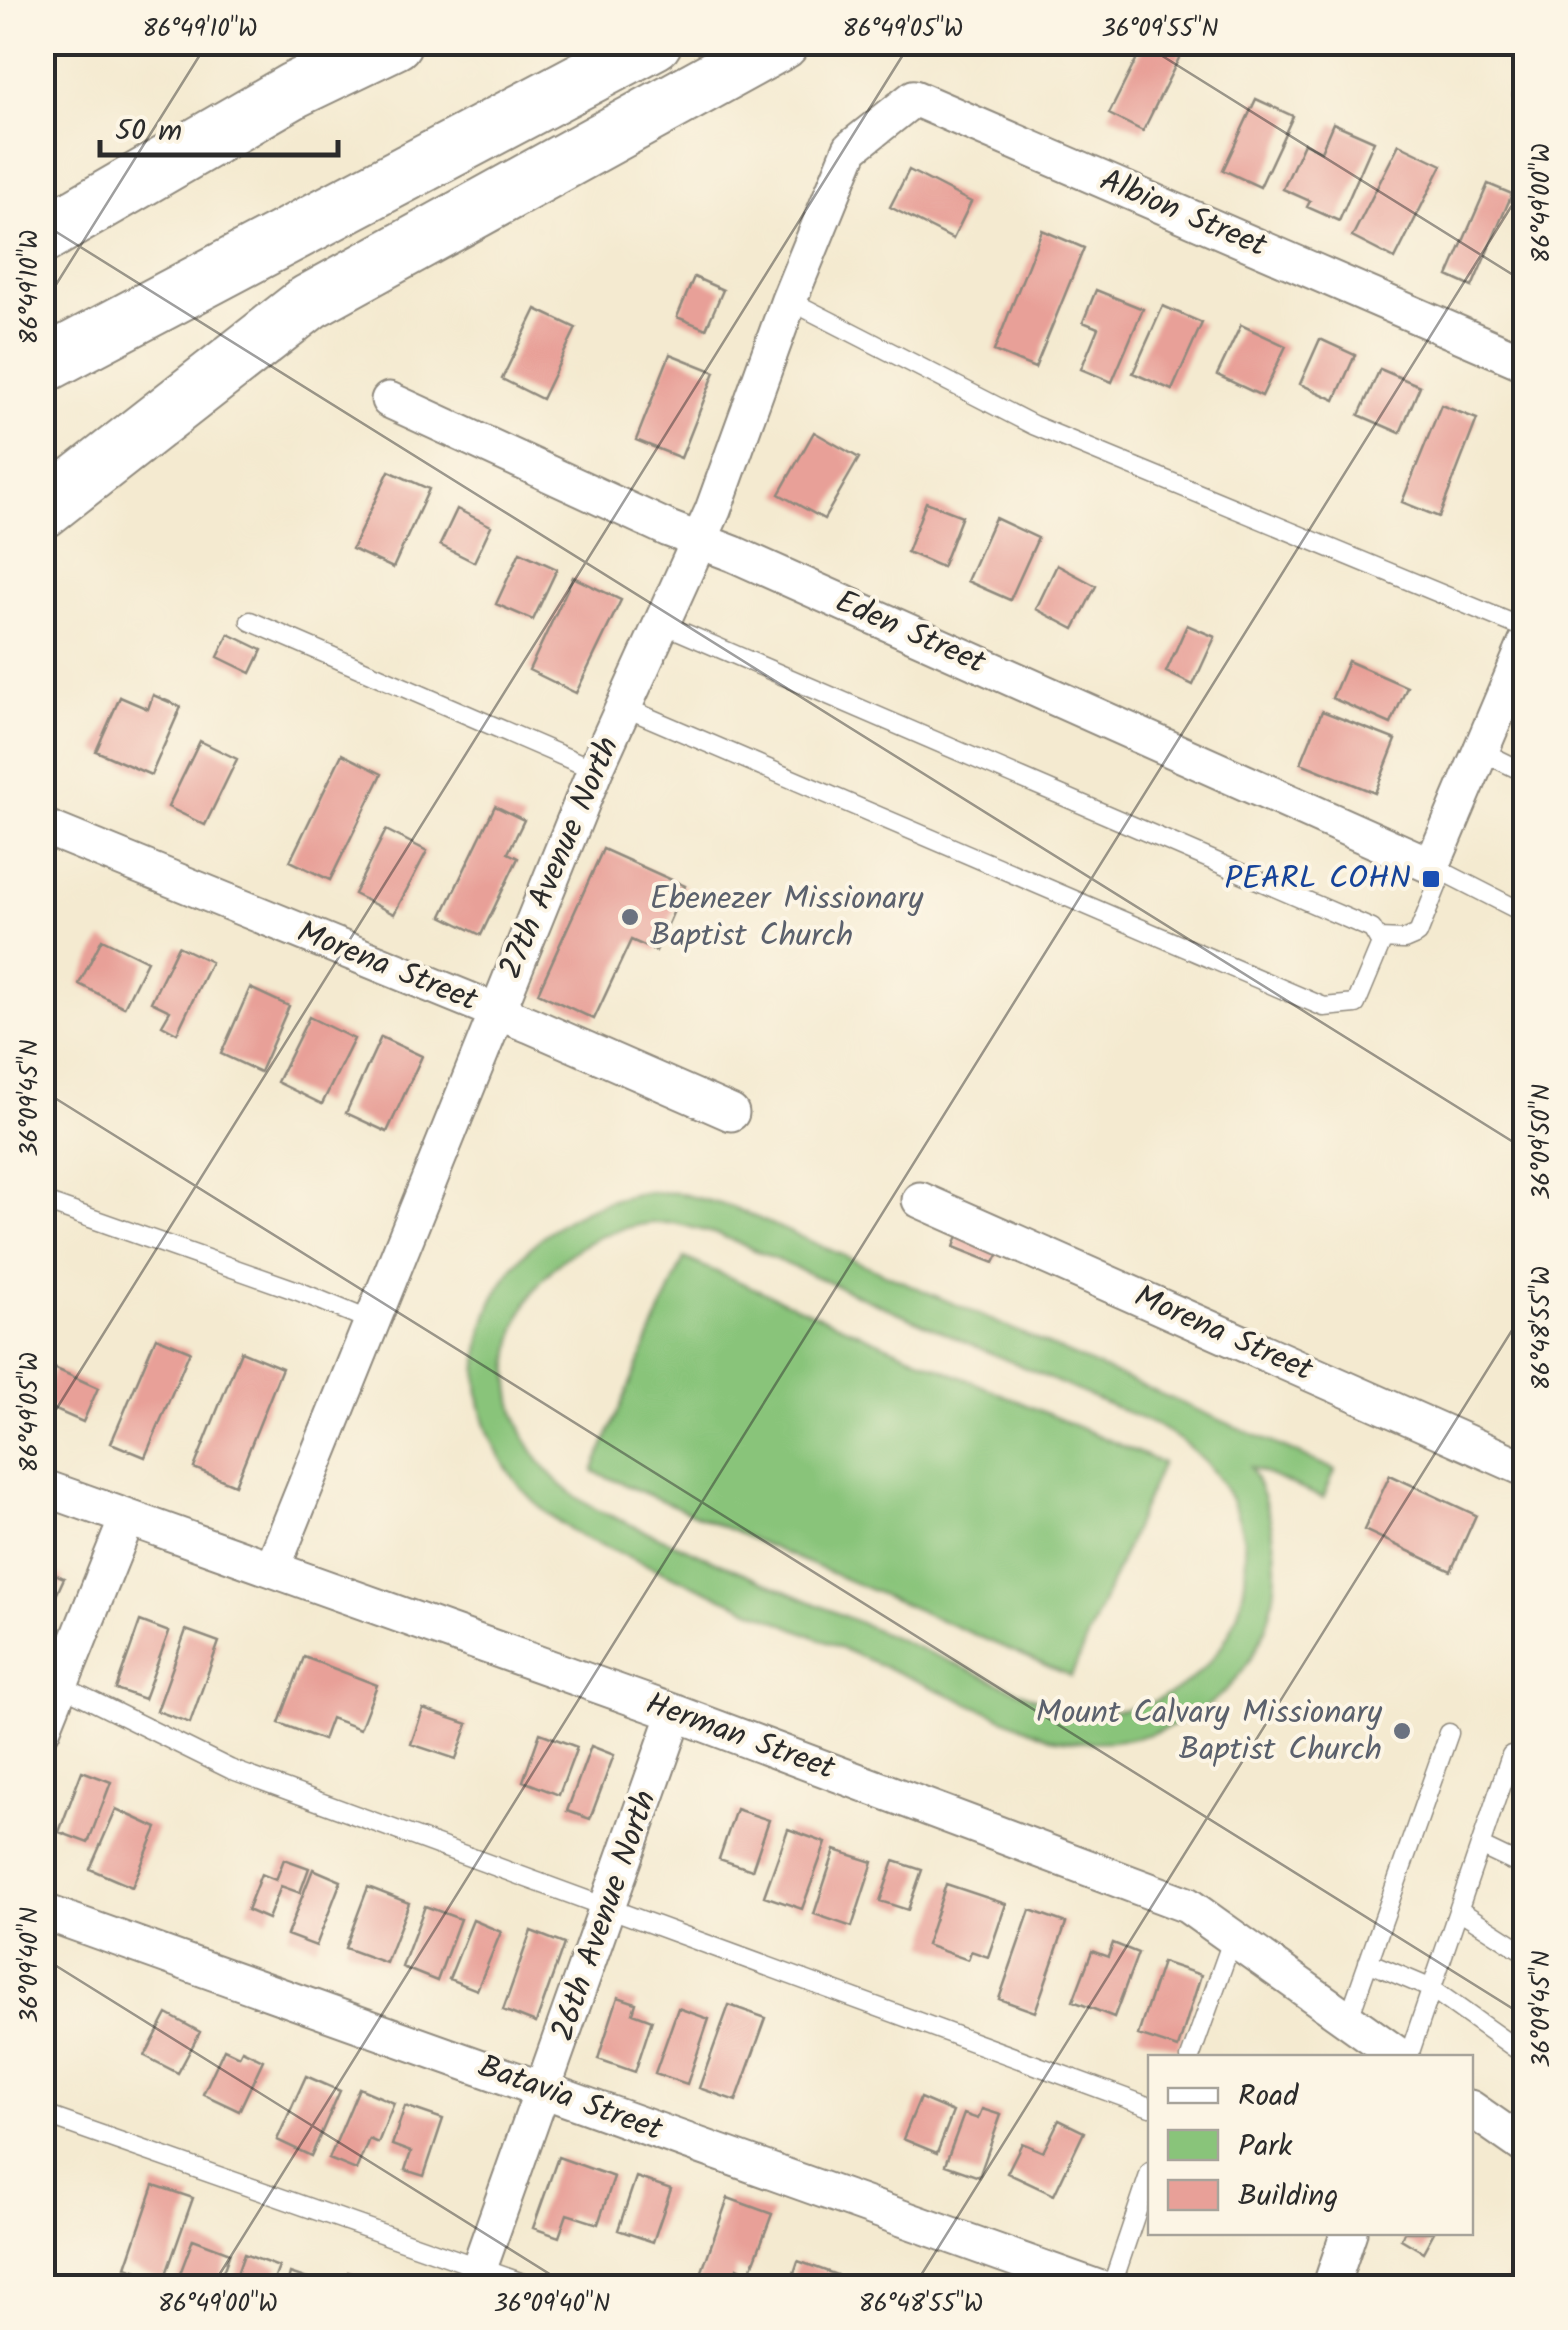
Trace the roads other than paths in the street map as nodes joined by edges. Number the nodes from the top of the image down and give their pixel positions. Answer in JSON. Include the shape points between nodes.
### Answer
{"nodes":[{"id":1,"x":394,"y":42,"type":"edge"},
{"id":2,"x":654,"y":42,"type":"edge"},
{"id":3,"x":781,"y":42,"type":"edge"},
{"id":4,"x":851,"y":148,"type":"joint"},
{"id":5,"x":54,"y":228,"type":"edge"},
{"id":6,"x":789,"y":300,"type":"junction"},
{"id":7,"x":1526,"y":363,"type":"edge"},
{"id":8,"x":42,"y":366,"type":"edge"},
{"id":9,"x":389,"y":400,"type":"dead end"},
{"id":10,"x":42,"y":511,"type":"edge"},
{"id":11,"x":698,"y":540,"type":"junction"},
{"id":12,"x":250,"y":621,"type":"dead end"},
{"id":13,"x":661,"y":623,"type":"junction"},
{"id":14,"x":1526,"y":629,"type":"edge"},
{"id":15,"x":1526,"y":644,"type":"edge"},
{"id":16,"x":624,"y":707,"type":"junction"},
{"id":17,"x":1479,"y":750,"type":"junction"},
{"id":18,"x":595,"y":770,"type":"junction"},
{"id":19,"x":1526,"y":772,"type":"edge"},
{"id":20,"x":42,"y":826,"type":"edge"},
{"id":21,"x":1432,"y":866,"type":"junction"},
{"id":22,"x":1526,"y":914,"type":"edge"},
{"id":23,"x":1378,"y":938,"type":"junction"},
{"id":24,"x":496,"y":1012,"type":"junction"},
{"id":25,"x":730,"y":1113,"type":"dead end"},
{"id":26,"x":920,"y":1200,"type":"dead end"},
{"id":27,"x":42,"y":1201,"type":"edge"},
{"id":28,"x":372,"y":1321,"type":"junction"},
{"id":29,"x":1526,"y":1469,"type":"edge"},
{"id":30,"x":42,"y":1487,"type":"edge"},
{"id":31,"x":127,"y":1518,"type":"junction"},
{"id":32,"x":272,"y":1569,"type":"junction"},
{"id":33,"x":60,"y":1685,"type":"junction"},
{"id":34,"x":676,"y":1713,"type":"junction"},
{"id":35,"x":42,"y":1730,"type":"edge"},
{"id":36,"x":1449,"y":1732,"type":"dead end"},
{"id":37,"x":1511,"y":1755,"type":"dead end"},
{"id":38,"x":1480,"y":1846,"type":"junction"},
{"id":39,"x":1526,"y":1868,"type":"edge"},
{"id":40,"x":608,"y":1908,"type":"junction"},
{"id":41,"x":1459,"y":1910,"type":"junction"},
{"id":42,"x":42,"y":1911,"type":"edge"},
{"id":43,"x":1233,"y":1938,"type":"junction"},
{"id":44,"x":1526,"y":1952,"type":"edge"},
{"id":45,"x":1368,"y":1962,"type":"junction"},
{"id":46,"x":1432,"y":1990,"type":"junction"},
{"id":47,"x":1348,"y":2020,"type":"junction"},
{"id":48,"x":1191,"y":2055,"type":"edge"},
{"id":49,"x":1400,"y":2055,"type":"edge"},
{"id":50,"x":1406,"y":2055,"type":"edge"},
{"id":51,"x":1526,"y":2056,"type":"edge"},
{"id":52,"x":543,"y":2090,"type":"junction"},
{"id":53,"x":1148,"y":2106,"type":"edge"},
{"id":54,"x":1473,"y":2110,"type":"edge"},
{"id":55,"x":42,"y":2114,"type":"edge"},
{"id":56,"x":1526,"y":2148,"type":"edge"},
{"id":57,"x":1148,"y":2178,"type":"edge"},
{"id":58,"x":1348,"y":2235,"type":"edge"},
{"id":59,"x":476,"y":2277,"type":"edge"},
{"id":60,"x":538,"y":2288,"type":"edge"},
{"id":61,"x":1098,"y":2288,"type":"edge"},
{"id":62,"x":1110,"y":2288,"type":"edge"},
{"id":63,"x":1330,"y":2288,"type":"edge"}],
"edges":[{"from":1,"to":5,"type":"highway","via":[[294,90]]},
{"from":2,"to":8,"type":"highway"},
{"from":3,"to":10,"type":"highway","via":[[309,302]]},
{"from":4,"to":6,"type":"street","name":"27th Avenue North"},
{"from":4,"to":7,"type":"street","name":"Albion Street","via":[[914,98]]},
{"from":6,"to":11,"type":"street","name":"27th Avenue North"},
{"from":6,"to":14,"type":"lane","via":[[1033,425]]},
{"from":9,"to":11,"type":"street","name":"Eden Street"},
{"from":11,"to":13,"type":"street","name":"27th Avenue North"},
{"from":11,"to":21,"type":"street","name":"Eden Street"},
{"from":12,"to":18,"type":"lane"},
{"from":13,"to":16,"type":"street","name":"27th Avenue North"},
{"from":13,"to":23,"type":"lane","via":[[1355,921]]},
{"from":15,"to":17,"type":"street"},
{"from":16,"to":18,"type":"street","name":"27th Avenue North"},
{"from":16,"to":23,"type":"lane","via":[[1324,1008],[1356,1004]]},
{"from":17,"to":19,"type":"lane"},
{"from":17,"to":21,"type":"street"},
{"from":18,"to":24,"type":"street","name":"27th Avenue North"},
{"from":20,"to":24,"type":"street","name":"Morena Street"},
{"from":21,"to":22,"type":"lane"},
{"from":21,"to":23,"type":"lane","via":[[1438,884],[1418,934]]},
{"from":24,"to":25,"type":"street","name":"Morena Street"},
{"from":24,"to":28,"type":"street","name":"27th Avenue North"},
{"from":26,"to":29,"type":"street","name":"Morena Street"},
{"from":27,"to":28,"type":"lane"},
{"from":28,"to":32,"type":"street","name":"27th Avenue North"},
{"from":30,"to":31,"type":"street","name":"Herman Street"},
{"from":31,"to":32,"type":"street","name":"Herman Street"},
{"from":31,"to":33,"type":"street"},
{"from":32,"to":34,"type":"street","name":"Herman Street"},
{"from":33,"to":35,"type":"street"},
{"from":33,"to":40,"type":"lane","via":[[230,1769]]},
{"from":34,"to":40,"type":"street","name":"26th Avenue North"},
{"from":34,"to":43,"type":"street","name":"Herman Street","via":[[1187,1905]]},
{"from":36,"to":45,"type":"lane"},
{"from":37,"to":38,"type":"lane"},
{"from":38,"to":39,"type":"lane"},
{"from":38,"to":41,"type":"lane"},
{"from":40,"to":52,"type":"street","name":"26th Avenue North"},
{"from":40,"to":53,"type":"lane"},
{"from":41,"to":44,"type":"lane"},
{"from":41,"to":46,"type":"lane"},
{"from":42,"to":52,"type":"street","name":"Batavia Street"},
{"from":43,"to":47,"type":"street","name":"Herman Street"},
{"from":43,"to":48,"type":"lane"},
{"from":45,"to":46,"type":"lane"},
{"from":45,"to":47,"type":"lane"},
{"from":46,"to":50,"type":"lane"},
{"from":46,"to":51,"type":"lane"},
{"from":47,"to":49,"type":"street","name":"Herman Street"},
{"from":52,"to":59,"type":"street","name":"26th Avenue North"},
{"from":52,"to":61,"type":"street","name":"Batavia Street"},
{"from":54,"to":56,"type":"street"},
{"from":55,"to":59,"type":"lane"},
{"from":57,"to":62,"type":"lane"},
{"from":58,"to":63,"type":"street"},
{"from":59,"to":60,"type":"lane"}]}
